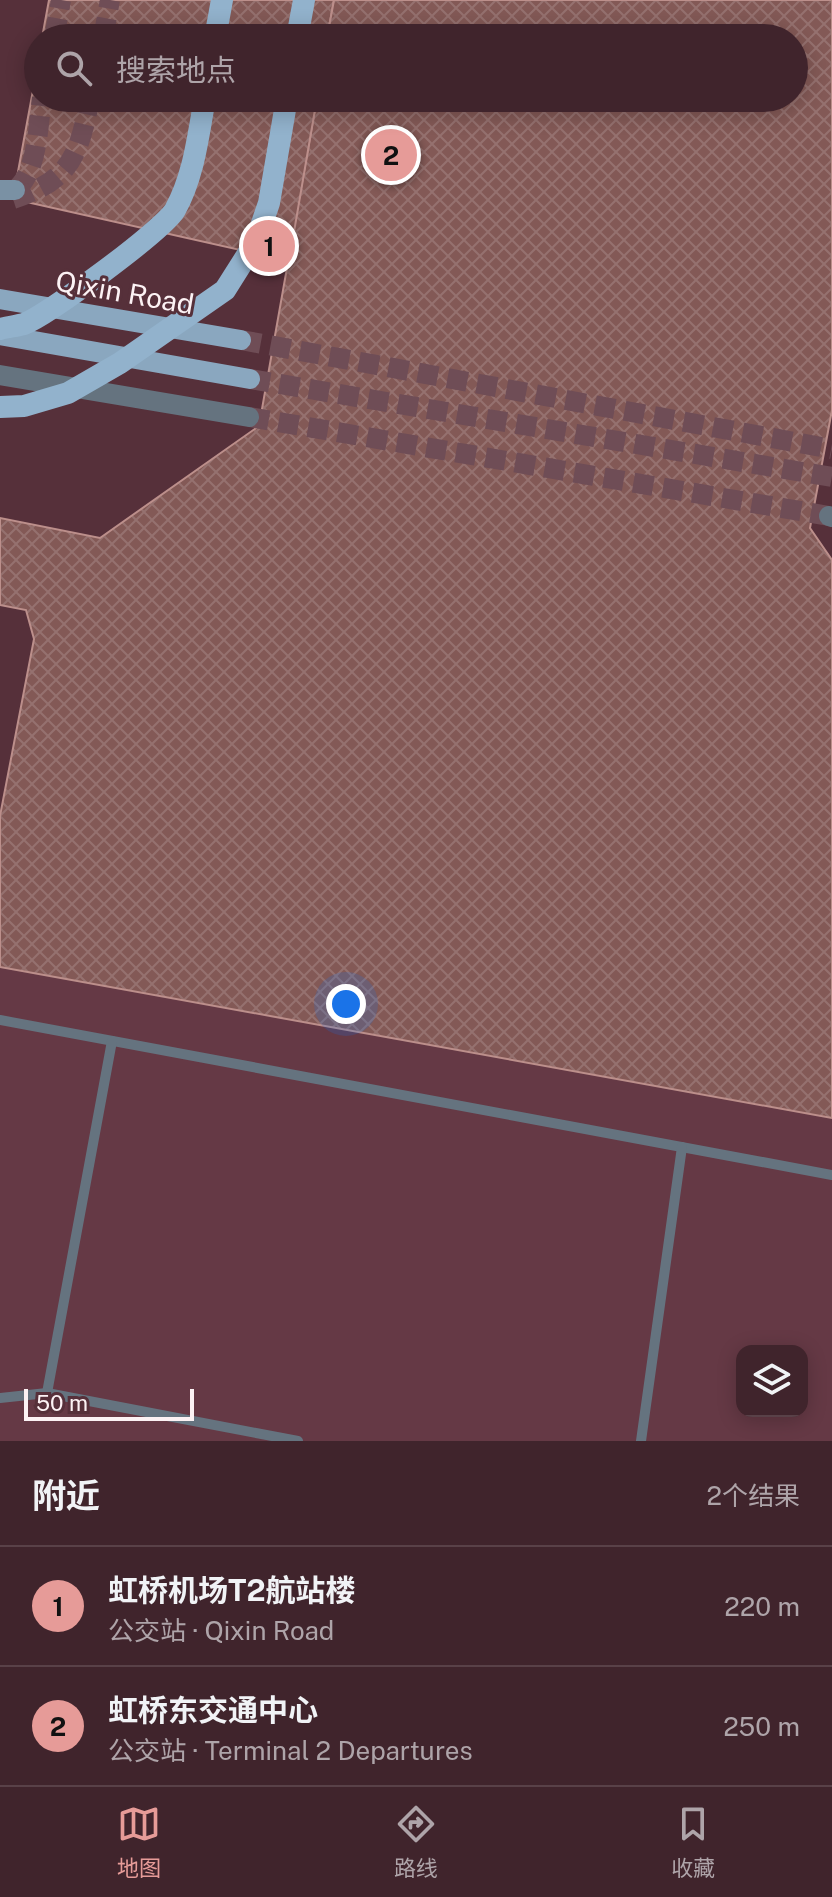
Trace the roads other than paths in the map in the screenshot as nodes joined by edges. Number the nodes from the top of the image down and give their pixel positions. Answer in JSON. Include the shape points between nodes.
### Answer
{"nodes":[{"id":1,"x":222,"y":0,"type":"edge"},
{"id":2,"x":304,"y":0,"type":"edge"},
{"id":3,"x":218,"y":24,"type":"edge"},
{"id":4,"x":300,"y":24,"type":"edge"},
{"id":5,"x":202,"y":112,"type":"edge"},
{"id":6,"x":285,"y":112,"type":"edge"},
{"id":7,"x":0,"y":299,"type":"edge"},
{"id":8,"x":0,"y":332,"type":"edge"},
{"id":9,"x":241,"y":340,"type":"tunnel mouth"},
{"id":10,"x":0,"y":375,"type":"edge"},
{"id":11,"x":250,"y":379,"type":"tunnel mouth"},
{"id":12,"x":0,"y":407,"type":"edge"},
{"id":13,"x":249,"y":417,"type":"tunnel mouth"},
{"id":14,"x":0,"y":1020,"type":"edge"},
{"id":15,"x":112,"y":1041,"type":"junction"},
{"id":16,"x":682,"y":1147,"type":"junction"},
{"id":17,"x":832,"y":1175,"type":"edge"},
{"id":18,"x":47,"y":1393,"type":"junction"},
{"id":19,"x":0,"y":1398,"type":"edge"},
{"id":20,"x":298,"y":1441,"type":"edge"},
{"id":21,"x":641,"y":1441,"type":"edge"}],
"edges":[{"from":1,"to":3,"type":"highway"},
{"from":2,"to":4,"type":"highway"},
{"from":5,"to":8,"type":"highway","bridge":true,"via":[[186,188],[172,214],[49,309]]},
{"from":6,"to":12,"type":"highway","bridge":true,"via":[[269,203],[256,241],[225,290],[68,393]]},
{"from":7,"to":9,"type":"main road","name":"Qixin Road"},
{"from":8,"to":11,"type":"main road"},
{"from":10,"to":13,"type":"street"},
{"from":14,"to":15,"type":"lane"},
{"from":15,"to":16,"type":"lane"},
{"from":15,"to":18,"type":"lane"},
{"from":16,"to":17,"type":"lane"},
{"from":16,"to":21,"type":"lane"},
{"from":18,"to":19,"type":"lane"},
{"from":18,"to":20,"type":"lane"}]}
